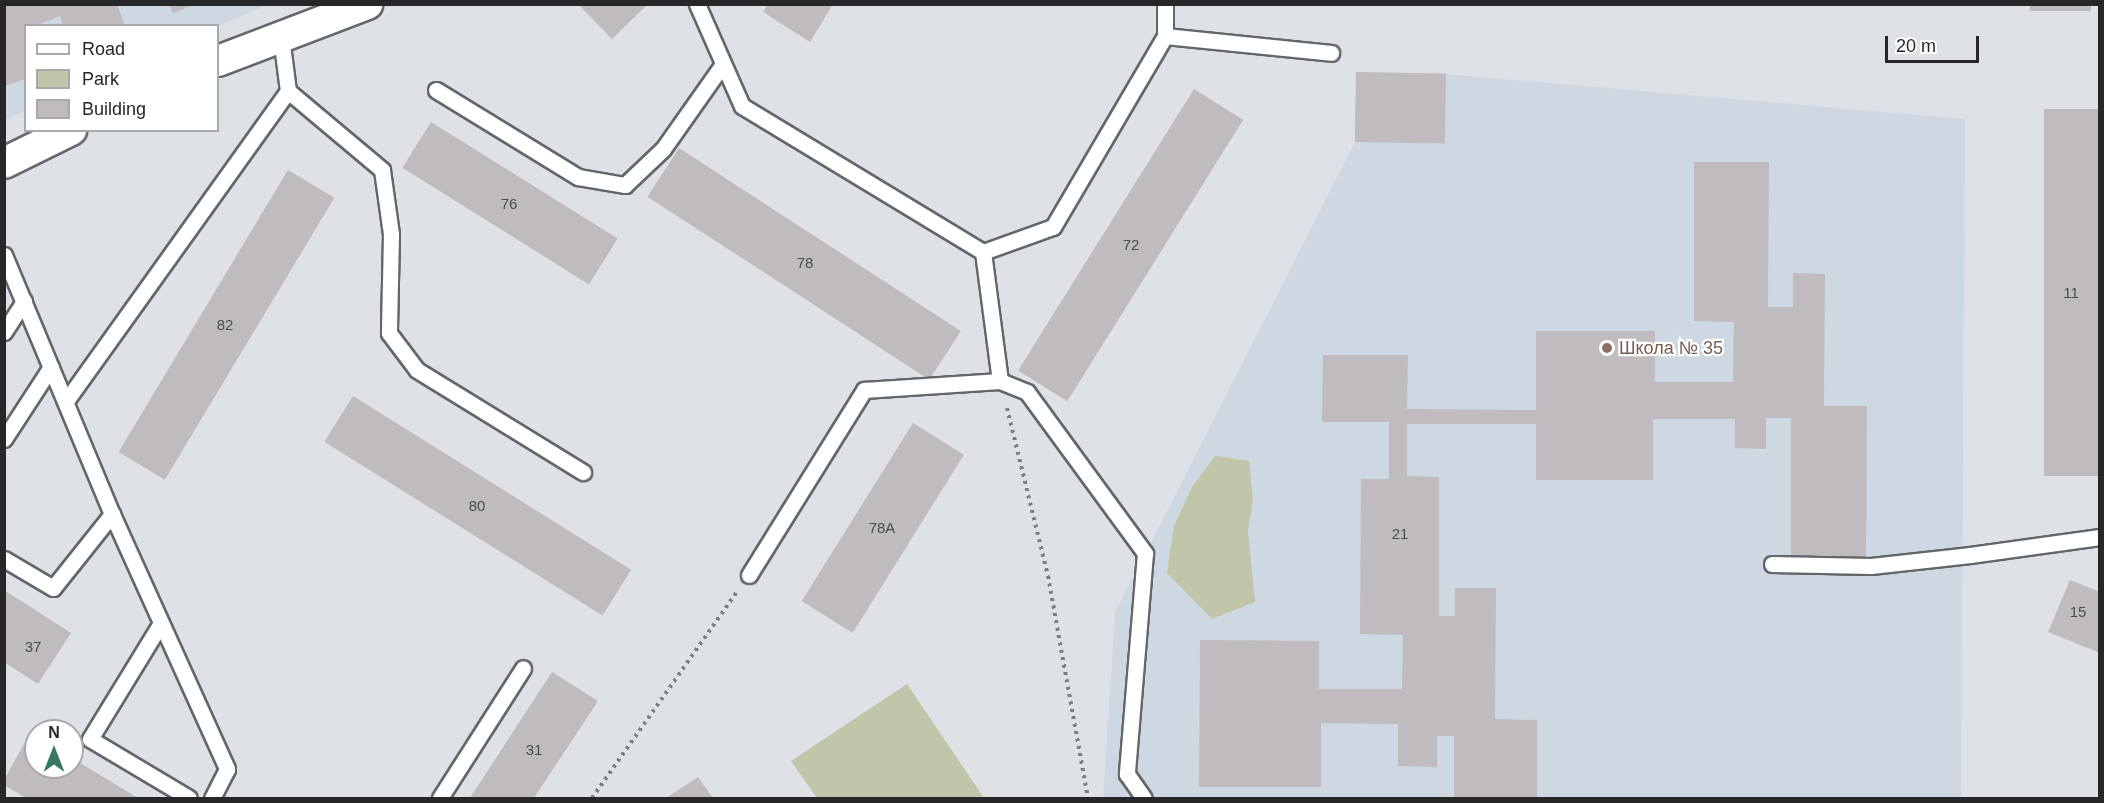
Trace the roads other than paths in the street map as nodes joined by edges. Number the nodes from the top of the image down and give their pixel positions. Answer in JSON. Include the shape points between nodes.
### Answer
{"nodes":[{"id":1,"x":367,"y":4,"type":"edge"},
{"id":2,"x":697,"y":4,"type":"edge"},
{"id":3,"x":1165,"y":4,"type":"edge"},
{"id":4,"x":1165,"y":36,"type":"junction"},
{"id":5,"x":281,"y":37,"type":"junction"},
{"id":6,"x":1331,"y":53,"type":"dead end"},
{"id":7,"x":219,"y":61,"type":"edge"},
{"id":8,"x":723,"y":64,"type":"junction"},
{"id":9,"x":436,"y":90,"type":"dead end"},
{"id":10,"x":288,"y":91,"type":"junction"},
{"id":11,"x":68,"y":132,"type":"edge"},
{"id":12,"x":4,"y":163,"type":"edge"},
{"id":13,"x":983,"y":252,"type":"junction"},
{"id":14,"x":4,"y":255,"type":"edge"},
{"id":15,"x":24,"y":302,"type":"junction"},
{"id":16,"x":4,"y":332,"type":"edge"},
{"id":17,"x":51,"y":367,"type":"junction"},
{"id":18,"x":1000,"y":381,"type":"junction"},
{"id":19,"x":66,"y":401,"type":"junction"},
{"id":20,"x":4,"y":439,"type":"edge"},
{"id":21,"x":583,"y":472,"type":"dead end"},
{"id":22,"x":112,"y":514,"type":"junction"},
{"id":23,"x":2100,"y":537,"type":"edge"},
{"id":24,"x":4,"y":558,"type":"edge"},
{"id":25,"x":1772,"y":564,"type":"dead end"},
{"id":26,"x":749,"y":575,"type":"road end"},
{"id":27,"x":161,"y":623,"type":"junction"},
{"id":28,"x":523,"y":668,"type":"dead end"},
{"id":29,"x":189,"y":798,"type":"edge"},
{"id":30,"x":212,"y":798,"type":"edge"},
{"id":31,"x":440,"y":798,"type":"edge"},
{"id":32,"x":1144,"y":798,"type":"edge"}],
"edges":[{"from":1,"to":5,"type":"street"},
{"from":2,"to":8,"type":"lane"},
{"from":3,"to":4,"type":"lane"},
{"from":4,"to":6,"type":"lane"},
{"from":4,"to":13,"type":"lane","via":[[1053,227]]},
{"from":5,"to":7,"type":"street"},
{"from":5,"to":10,"type":"lane"},
{"from":8,"to":9,"type":"lane","via":[[663,149],[626,185],[578,177]]},
{"from":8,"to":13,"type":"lane","via":[[742,106]]},
{"from":10,"to":19,"type":"lane"},
{"from":10,"to":21,"type":"lane","via":[[382,170],[391,234],[389,333],[410,361],[417,370]]},
{"from":11,"to":12,"type":"street"},
{"from":13,"to":18,"type":"lane"},
{"from":14,"to":15,"type":"lane"},
{"from":15,"to":16,"type":"lane"},
{"from":15,"to":17,"type":"lane"},
{"from":17,"to":19,"type":"lane"},
{"from":17,"to":20,"type":"lane"},
{"from":18,"to":26,"type":"lane","via":[[864,390]]},
{"from":18,"to":32,"type":"lane","via":[[1027,392],[1145,553],[1127,774]]},
{"from":19,"to":22,"type":"lane"},
{"from":22,"to":24,"type":"lane","via":[[53,588]]},
{"from":22,"to":27,"type":"lane"},
{"from":23,"to":25,"type":"lane","via":[[1871,566]]},
{"from":27,"to":29,"type":"lane","via":[[90,739]]},
{"from":27,"to":30,"type":"lane","via":[[227,769]]},
{"from":28,"to":31,"type":"lane"}]}
